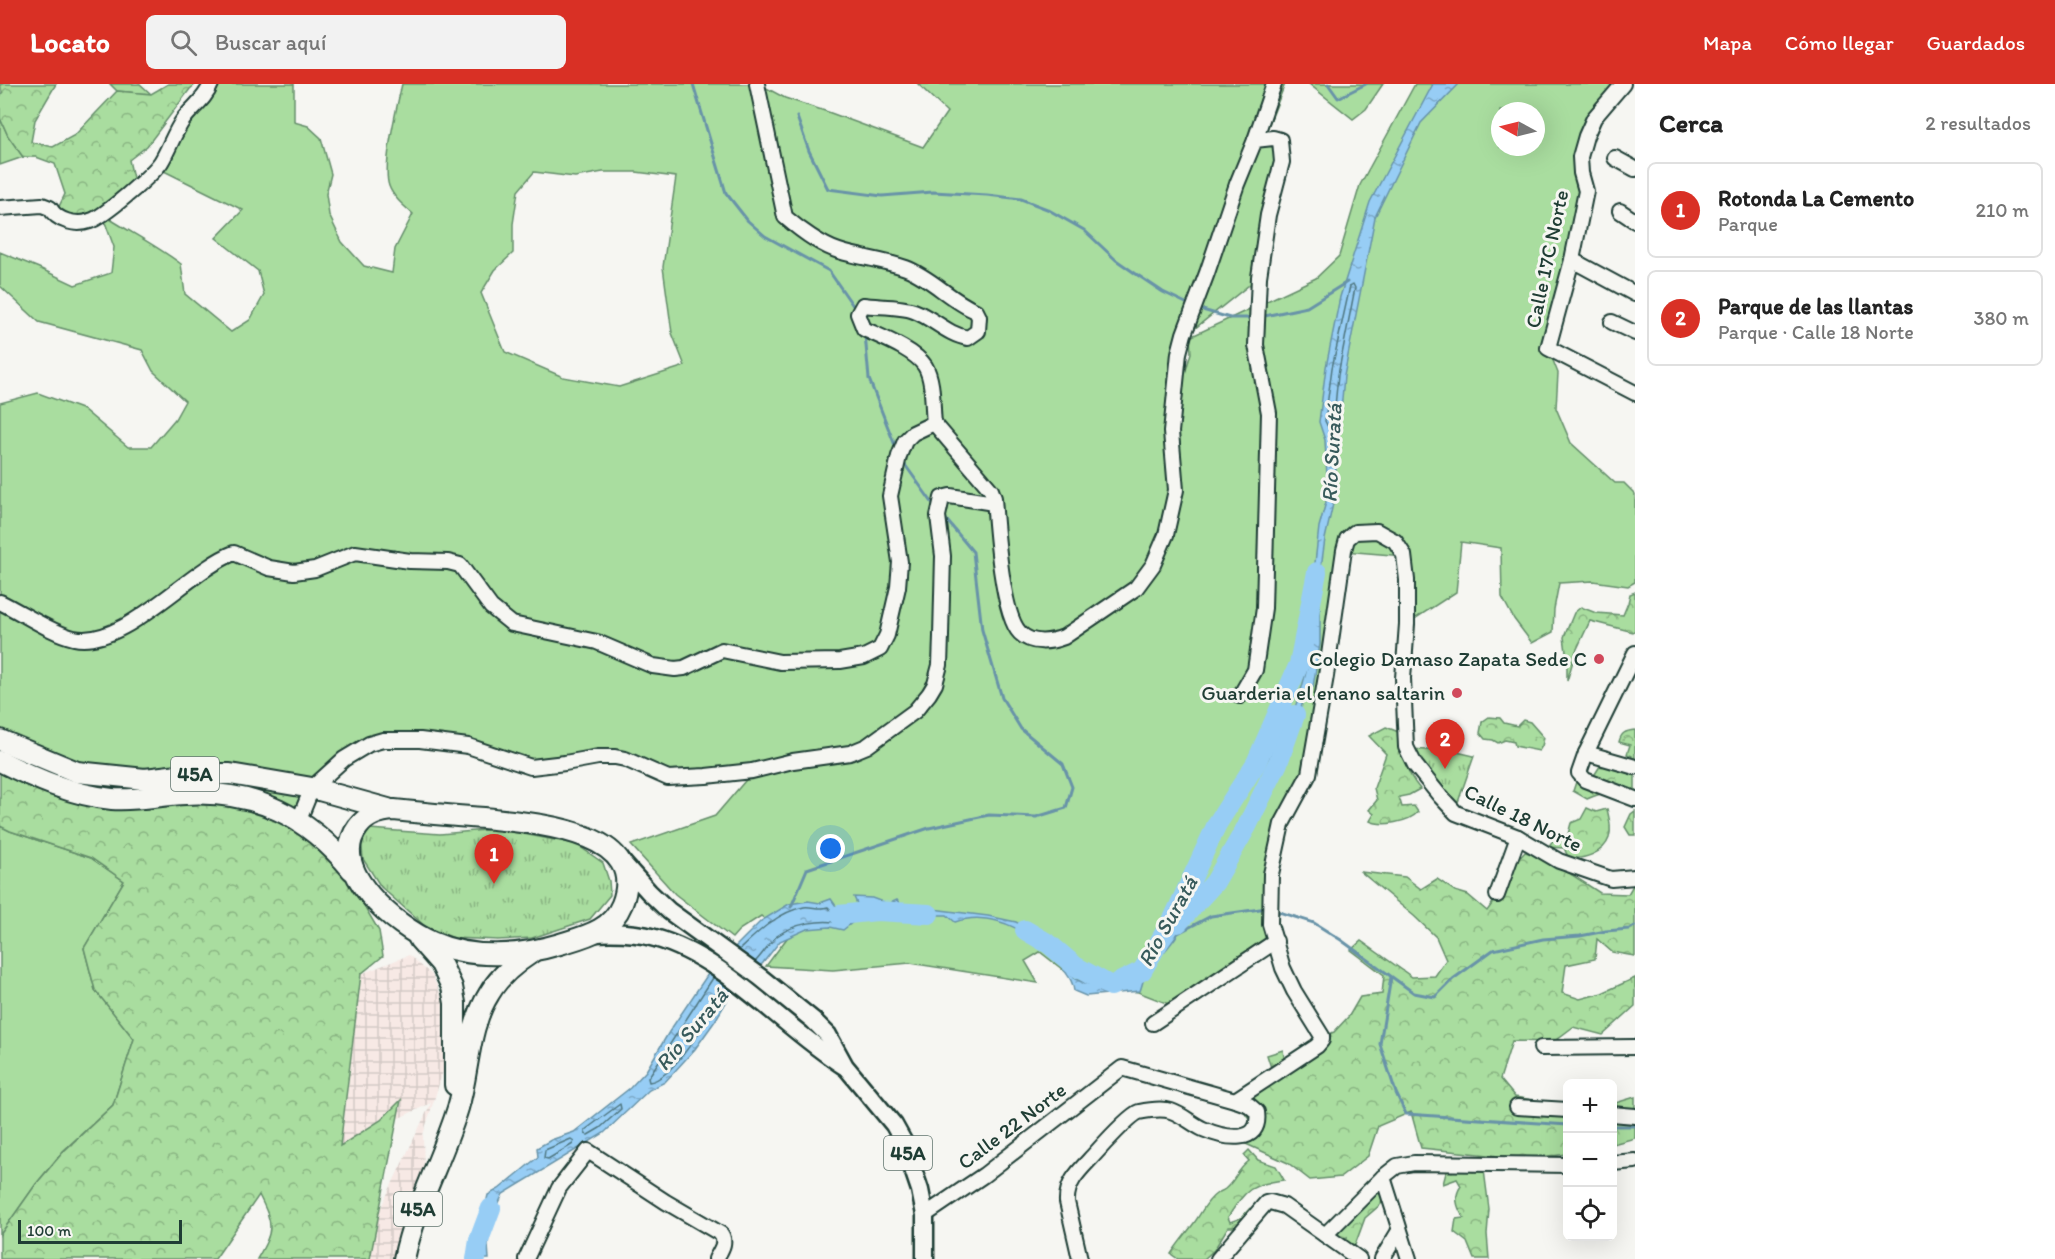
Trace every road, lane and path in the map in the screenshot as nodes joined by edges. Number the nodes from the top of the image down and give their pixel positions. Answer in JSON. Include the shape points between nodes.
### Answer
{"nodes":[{"id":1,"x":211,"y":84,"type":"edge"},
{"id":2,"x":757,"y":84,"type":"edge"},
{"id":3,"x":1274,"y":84,"type":"edge"},
{"id":4,"x":1623,"y":84,"type":"edge"},
{"id":5,"x":1255,"y":140,"type":"junction"},
{"id":6,"x":1616,"y":158,"type":"dead end"},
{"id":7,"x":1635,"y":169,"type":"edge"},
{"id":8,"x":0,"y":208,"type":"edge"},
{"id":9,"x":1620,"y":211,"type":"dead end"},
{"id":10,"x":1635,"y":220,"type":"edge"},
{"id":11,"x":1572,"y":260,"type":"junction"},
{"id":12,"x":1635,"y":294,"type":"edge"},
{"id":13,"x":1612,"y":322,"type":"dead end"},
{"id":14,"x":1635,"y":333,"type":"edge"},
{"id":15,"x":1635,"y":393,"type":"edge"},
{"id":16,"x":934,"y":423,"type":"junction"},
{"id":17,"x":994,"y":503,"type":"junction"},
{"id":18,"x":0,"y":602,"type":"edge"},
{"id":19,"x":1635,"y":652,"type":"edge"},
{"id":20,"x":1240,"y":696,"type":"dead end"},
{"id":21,"x":0,"y":740,"type":"edge"},
{"id":22,"x":1586,"y":753,"type":"junction"},
{"id":23,"x":0,"y":761,"type":"edge"},
{"id":24,"x":1635,"y":767,"type":"edge"},
{"id":25,"x":312,"y":788,"type":"junction"},
{"id":26,"x":1635,"y":799,"type":"edge"},
{"id":27,"x":394,"y":810,"type":"junction"},
{"id":28,"x":299,"y":820,"type":"junction"},
{"id":29,"x":1518,"y":837,"type":"junction"},
{"id":30,"x":616,"y":855,"type":"junction"},
{"id":31,"x":1635,"y":877,"type":"edge"},
{"id":32,"x":359,"y":878,"type":"junction"},
{"id":33,"x":1497,"y":895,"type":"dead end"},
{"id":34,"x":411,"y":932,"type":"junction"},
{"id":35,"x":595,"y":933,"type":"junction"},
{"id":36,"x":1276,"y":941,"type":"junction"},
{"id":37,"x":534,"y":952,"type":"junction"},
{"id":38,"x":1153,"y":1023,"type":"dead end"},
{"id":39,"x":1635,"y":1047,"type":"edge"},
{"id":40,"x":1541,"y":1048,"type":"dead end"},
{"id":41,"x":845,"y":1066,"type":"junction"},
{"id":42,"x":1235,"y":1100,"type":"junction"},
{"id":43,"x":1517,"y":1107,"type":"dead end"},
{"id":44,"x":1563,"y":1110,"type":"edge"},
{"id":45,"x":1617,"y":1114,"type":"edge"},
{"id":46,"x":1635,"y":1116,"type":"edge"},
{"id":47,"x":437,"y":1160,"type":"junction"},
{"id":48,"x":1635,"y":1161,"type":"edge"},
{"id":49,"x":1617,"y":1162,"type":"edge"},
{"id":50,"x":1563,"y":1165,"type":"edge"},
{"id":51,"x":1383,"y":1177,"type":"junction"},
{"id":52,"x":925,"y":1215,"type":"junction"},
{"id":53,"x":1399,"y":1231,"type":"junction"},
{"id":54,"x":1325,"y":1235,"type":"junction"},
{"id":55,"x":404,"y":1259,"type":"edge"},
{"id":56,"x":526,"y":1259,"type":"edge"},
{"id":57,"x":716,"y":1259,"type":"edge"},
{"id":58,"x":926,"y":1259,"type":"edge"},
{"id":59,"x":1080,"y":1259,"type":"edge"},
{"id":60,"x":1218,"y":1259,"type":"edge"},
{"id":61,"x":1359,"y":1259,"type":"edge"},
{"id":62,"x":1382,"y":1259,"type":"edge"},
{"id":63,"x":1409,"y":1259,"type":"edge"}],
"edges":[{"from":1,"to":8,"type":"street","via":[[207,95],[184,119],[161,163],[142,184],[102,214],[90,221],[66,222],[42,205]]},
{"from":2,"to":16,"type":"street","via":[[785,217],[837,250],[908,269],[976,311],[978,331],[968,338],[903,307],[863,305],[858,314],[864,329],[897,345],[926,366]]},
{"from":3,"to":5,"type":"street"},
{"from":4,"to":11,"type":"street","name":"Calle 17C Norte","via":[[1594,118],[1586,136],[1580,157],[1586,191]]},
{"from":5,"to":17,"type":"street","via":[[1181,343],[1171,421],[1176,490],[1166,535],[1144,579],[1064,637],[1051,642],[1025,637],[1010,611]]},
{"from":5,"to":20,"type":"street","via":[[1277,138],[1283,158],[1268,215],[1259,277],[1256,345],[1269,414],[1264,609],[1255,670]]},
{"from":6,"to":7,"type":"street"},
{"from":9,"to":10,"type":"street"},
{"from":11,"to":12,"type":"street"},
{"from":11,"to":15,"type":"street","name":"Calle 17C Norte","via":[[1548,348]]},
{"from":13,"to":14,"type":"street"},
{"from":16,"to":17,"type":"street","via":[[991,490]]},
{"from":16,"to":18,"type":"street","via":[[918,429],[905,441],[895,470],[890,496],[900,572],[887,635],[880,649],[854,659],[780,662],[722,650],[684,668],[653,666],[597,642],[513,624],[491,607],[460,565],[360,553],[294,572],[269,568],[234,553],[214,562],[130,624],[88,640],[59,634]]},
{"from":17,"to":25,"type":"street","via":[[942,498],[938,511],[943,577],[940,665],[935,684],[915,711],[867,746],[850,753],[793,760],[752,771],[668,778],[615,756],[531,767],[468,746],[383,740],[344,759]]},
{"from":19,"to":22,"type":"street"},
{"from":21,"to":25,"type":"highway","number":"45A","via":[[77,772],[145,779],[230,774]]},
{"from":22,"to":24,"type":"street"},
{"from":22,"to":26,"type":"street","via":[[1580,769],[1582,778]]},
{"from":23,"to":28,"type":"highway","number":"45A","via":[[35,779],[75,792],[112,799],[227,794],[276,808]]},
{"from":25,"to":27,"type":"highway","number":"45A"},
{"from":25,"to":28,"type":"street"},
{"from":27,"to":30,"type":"highway","number":"45A","via":[[541,824],[570,830]]},
{"from":27,"to":32,"type":"highway","number":"45A","via":[[366,818],[352,836],[350,858]]},
{"from":28,"to":32,"type":"highway","number":"45A","via":[[339,854]]},
{"from":29,"to":31,"type":"street","name":"Calle 18 Norte","via":[[1560,861],[1598,876]]},
{"from":29,"to":33,"type":"street"},
{"from":29,"to":36,"type":"street","name":"Calle 18 Norte","via":[[1456,813],[1415,765],[1406,747],[1404,555],[1395,541],[1377,531],[1355,532],[1347,539],[1344,550],[1308,774],[1282,824],[1271,874],[1270,924]]},
{"from":30,"to":35,"type":"highway","number":"45A","via":[[625,880],[623,902],[612,920]]},
{"from":30,"to":41,"type":"main road","number":"45A","via":[[669,910],[813,1020],[828,1035]]},
{"from":32,"to":34,"type":"highway","number":"45A","via":[[384,910]]},
{"from":34,"to":37,"type":"highway","number":"45A","via":[[469,952]]},
{"from":34,"to":47,"type":"highway","via":[[441,964],[455,1003],[455,1089]]},
{"from":35,"to":37,"type":"highway","number":"45A"},
{"from":35,"to":41,"type":"main road","number":"45A","via":[[625,932],[681,947],[746,990]]},
{"from":36,"to":38,"type":"street"},
{"from":36,"to":42,"type":"street","via":[[1293,991],[1322,1040]]},
{"from":37,"to":47,"type":"highway","via":[[514,964],[488,995],[477,1019],[459,1106]]},
{"from":39,"to":40,"type":"street"},
{"from":41,"to":52,"type":"main road","number":"45A","via":[[894,1125],[913,1166]]},
{"from":42,"to":52,"type":"street","name":"Calle 22 Norte","via":[[1122,1068],[984,1175]]},
{"from":42,"to":59,"type":"street","via":[[1257,1112],[1256,1130],[1249,1136],[1205,1130],[1170,1111],[1154,1110],[1137,1113],[1099,1150],[1070,1182],[1066,1192]]},
{"from":43,"to":44,"type":"street"},
{"from":45,"to":46,"type":"street"},
{"from":47,"to":55,"type":"highway","number":"45A","via":[[417,1209]]},
{"from":48,"to":49,"type":"street"},
{"from":50,"to":51,"type":"street","via":[[1414,1163],[1397,1166]]},
{"from":51,"to":53,"type":"street"},
{"from":51,"to":54,"type":"street"},
{"from":52,"to":58,"type":"main road","number":"45A"},
{"from":53,"to":62,"type":"street"},
{"from":53,"to":63,"type":"street"},
{"from":54,"to":60,"type":"street","via":[[1284,1206],[1270,1202]]},
{"from":54,"to":61,"type":"street"},
{"from":56,"to":57,"type":"street","via":[[559,1188],[588,1151],[721,1234],[723,1245]]}]}
